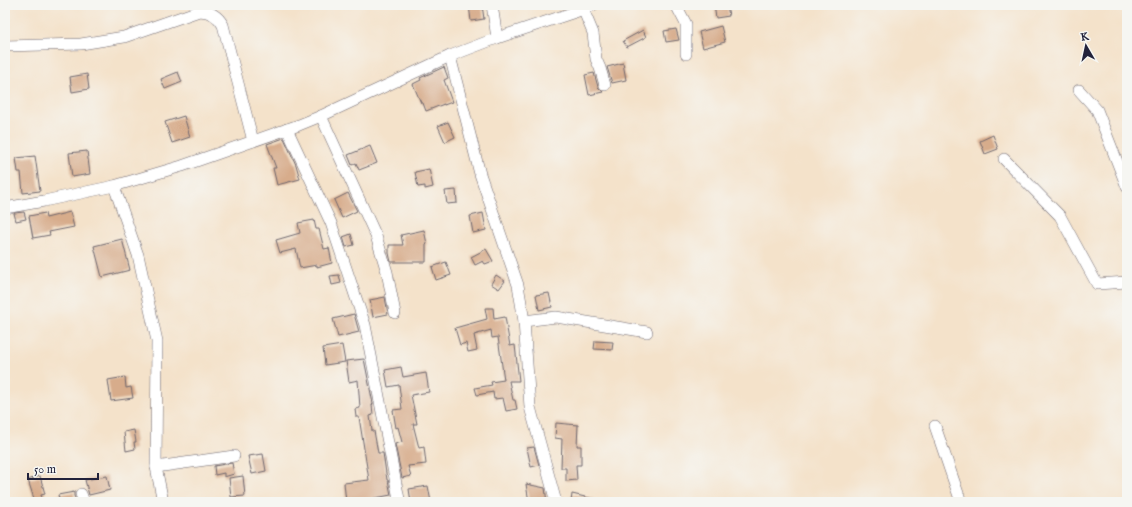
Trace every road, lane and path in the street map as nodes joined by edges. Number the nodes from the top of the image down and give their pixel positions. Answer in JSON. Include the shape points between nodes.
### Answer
{"nodes":[{"id":1,"x":492,"y":5,"type":"edge"},
{"id":2,"x":676,"y":5,"type":"edge"},
{"id":3,"x":588,"y":7,"type":"edge"},
{"id":4,"x":497,"y":38,"type":"junction"},
{"id":5,"x":5,"y":46,"type":"edge"},
{"id":6,"x":686,"y":54,"type":"dead end"},
{"id":7,"x":450,"y":56,"type":"junction"},
{"id":8,"x":605,"y":85,"type":"dead end"},
{"id":9,"x":1079,"y":90,"type":"dead end"},
{"id":10,"x":322,"y":116,"type":"junction"},
{"id":11,"x":287,"y":129,"type":"junction"},
{"id":12,"x":253,"y":141,"type":"junction"},
{"id":13,"x":1004,"y":159,"type":"dead end"},
{"id":14,"x":114,"y":186,"type":"junction"},
{"id":15,"x":1127,"y":187,"type":"edge"},
{"id":16,"x":5,"y":208,"type":"edge"},
{"id":17,"x":1127,"y":282,"type":"edge"},
{"id":18,"x":395,"y":313,"type":"dead end"},
{"id":19,"x":524,"y":321,"type":"junction"},
{"id":20,"x":646,"y":332,"type":"dead end"},
{"id":21,"x":935,"y":426,"type":"dead end"},
{"id":22,"x":234,"y":456,"type":"dead end"},
{"id":23,"x":156,"y":467,"type":"junction"},
{"id":24,"x":163,"y":502,"type":"edge"},
{"id":25,"x":395,"y":502,"type":"edge"},
{"id":26,"x":556,"y":502,"type":"edge"},
{"id":27,"x":961,"y":502,"type":"edge"}],
"edges":[{"from":1,"to":4,"type":"street"},
{"from":2,"to":6,"type":"street","via":[[686,24]]},
{"from":3,"to":4,"type":"street"},
{"from":3,"to":8,"type":"street","via":[[596,59]]},
{"from":4,"to":7,"type":"street"},
{"from":5,"to":12,"type":"street","via":[[81,44],[124,37],[199,11],[208,12],[217,17],[223,26]]},
{"from":7,"to":10,"type":"street"},
{"from":7,"to":19,"type":"street","via":[[480,174],[518,285]]},
{"from":9,"to":15,"type":"street","via":[[1097,110]]},
{"from":10,"to":11,"type":"street"},
{"from":10,"to":18,"type":"street","via":[[376,236],[387,272]]},
{"from":11,"to":12,"type":"street"},
{"from":11,"to":25,"type":"street","via":[[331,223],[365,325],[396,486],[398,499]]},
{"from":12,"to":14,"type":"street"},
{"from":13,"to":17,"type":"street","via":[[1060,216],[1097,284]]},
{"from":14,"to":16,"type":"street"},
{"from":14,"to":23,"type":"street","via":[[138,255],[158,341]]},
{"from":19,"to":20,"type":"street","via":[[556,317]]},
{"from":19,"to":26,"type":"street","via":[[530,407]]},
{"from":21,"to":27,"type":"street"},
{"from":22,"to":23,"type":"street"},
{"from":23,"to":24,"type":"street"}]}
